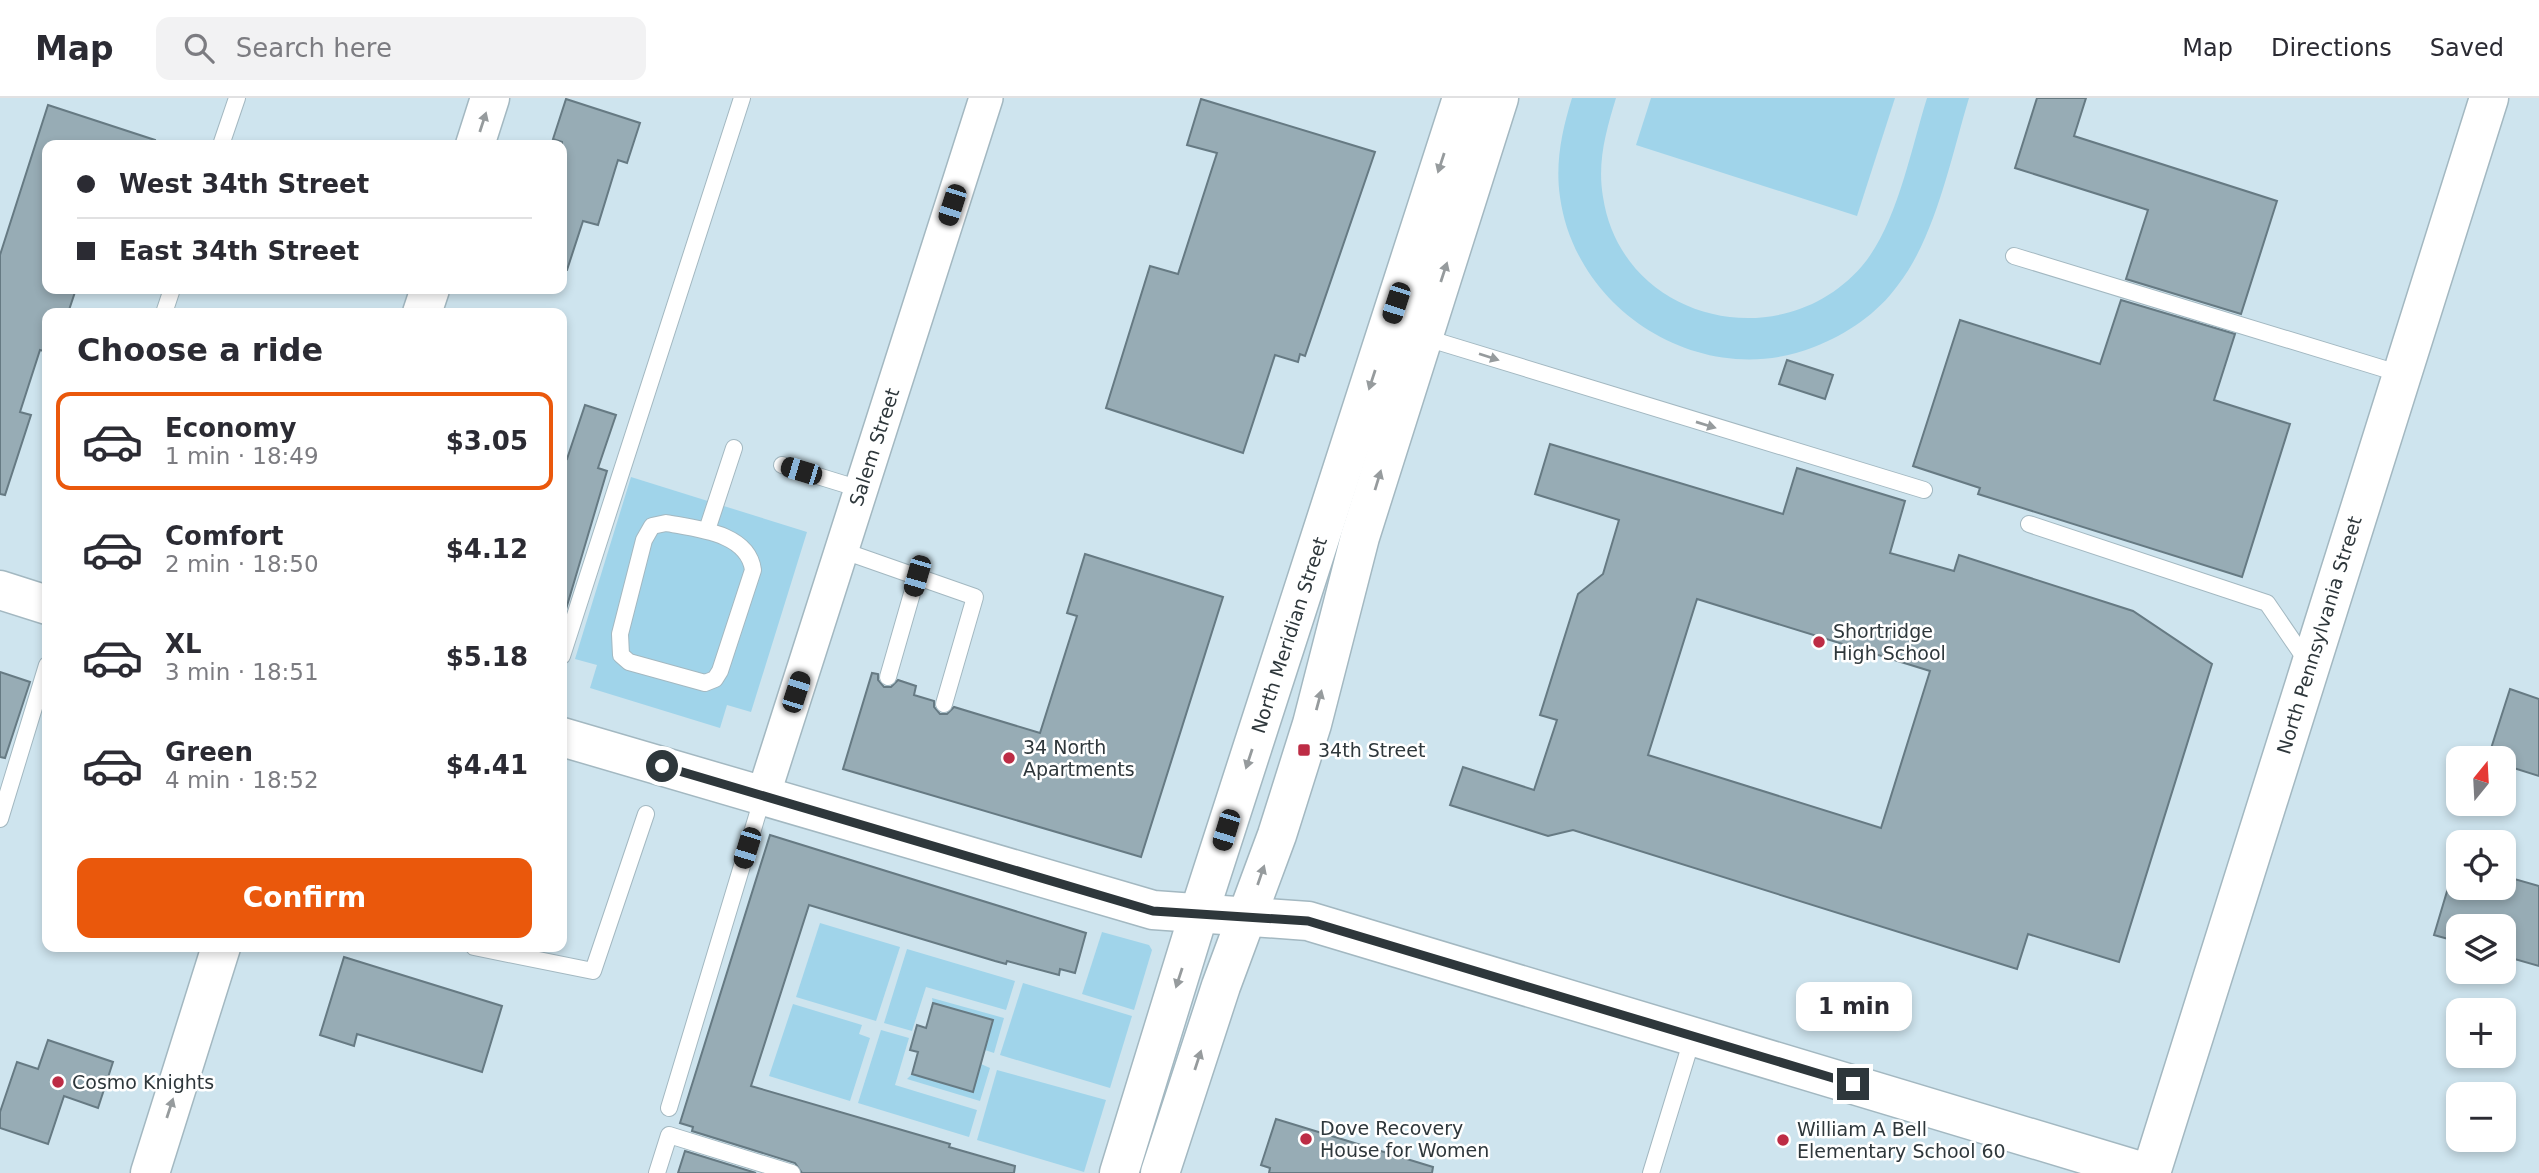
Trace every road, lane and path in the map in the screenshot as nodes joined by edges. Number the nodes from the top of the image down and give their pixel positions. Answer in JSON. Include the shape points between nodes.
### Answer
{"nodes":[{"id":1,"x":237,"y":98,"type":"edge"},
{"id":2,"x":491,"y":98,"type":"edge"},
{"id":3,"x":742,"y":98,"type":"edge"},
{"id":4,"x":986,"y":98,"type":"edge"},
{"id":5,"x":1462,"y":98,"type":"edge"},
{"id":6,"x":1499,"y":98,"type":"edge"},
{"id":7,"x":2489,"y":98,"type":"edge"},
{"id":8,"x":223,"y":140,"type":"edge"},
{"id":9,"x":477,"y":140,"type":"edge"},
{"id":10,"x":2014,"y":256,"type":"dead end"},
{"id":11,"x":1423,"y":337,"type":"junction"},
{"id":12,"x":2402,"y":374,"type":"junction"},
{"id":13,"x":734,"y":449,"type":"dead end"},
{"id":14,"x":782,"y":465,"type":"dead end"},
{"id":15,"x":860,"y":489,"type":"junction"},
{"id":16,"x":1924,"y":490,"type":"dead end"},
{"id":17,"x":2029,"y":524,"type":"dead end"},
{"id":18,"x":707,"y":530,"type":"junction"},
{"id":19,"x":841,"y":550,"type":"junction"},
{"id":20,"x":917,"y":576,"type":"junction"},
{"id":21,"x":0,"y":590,"type":"edge"},
{"id":22,"x":42,"y":603,"type":"edge"},
{"id":23,"x":567,"y":640,"type":"edge"},
{"id":24,"x":2309,"y":665,"type":"junction"},
{"id":25,"x":888,"y":677,"type":"dead end"},
{"id":26,"x":42,"y":681,"type":"edge"},
{"id":27,"x":944,"y":704,"type":"dead end"},
{"id":28,"x":567,"y":738,"type":"edge"},
{"id":29,"x":763,"y":796,"type":"junction"},
{"id":30,"x":646,"y":814,"type":"dead end"},
{"id":31,"x":0,"y":819,"type":"edge"},
{"id":32,"x":1223,"y":915,"type":"junction"},
{"id":33,"x":219,"y":952,"type":"edge"},
{"id":34,"x":499,"y":952,"type":"edge"},
{"id":35,"x":1693,"y":1036,"type":"junction"},
{"id":36,"x":669,"y":1108,"type":"dead end"},
{"id":37,"x":150,"y":1173,"type":"edge"},
{"id":38,"x":657,"y":1173,"type":"edge"},
{"id":39,"x":792,"y":1173,"type":"edge"},
{"id":40,"x":1119,"y":1173,"type":"edge"},
{"id":41,"x":1160,"y":1173,"type":"edge"},
{"id":42,"x":1651,"y":1173,"type":"edge"},
{"id":43,"x":2149,"y":1173,"type":"edge"}],
"edges":[{"from":1,"to":8,"type":"lane"},
{"from":9,"to":2,"type":"street","one_way":true},
{"from":3,"to":23,"type":"lane"},
{"from":4,"to":15,"type":"street","name":"Salem Street"},
{"from":5,"to":32,"type":"street","name":"North Meridian Street","one_way":true},
{"from":11,"to":6,"type":"street","name":"North Meridian Street","one_way":true},
{"from":7,"to":12,"type":"street","name":"North Pennsylvania Street"},
{"from":10,"to":12,"type":"lane"},
{"from":11,"to":16,"type":"lane","one_way":true},
{"from":32,"to":11,"type":"street","name":"North Meridian Street","one_way":true,"via":[[1277,835],[1312,724],[1360,537]]},
{"from":12,"to":24,"type":"street","name":"North Pennsylvania Street"},
{"from":13,"to":18,"type":"lane"},
{"from":14,"to":15,"type":"lane"},
{"from":15,"to":19,"type":"street","name":"Salem Street"},
{"from":17,"to":24,"type":"lane","via":[[2267,603]]},
{"from":18,"to":18,"type":"lane","via":[[666,523],[652,526],[644,540],[620,634],[621,655],[629,662],[705,683],[720,671],[753,570],[744,547]]},
{"from":19,"to":20,"type":"lane"},
{"from":19,"to":29,"type":"street","name":"Salem Street"},
{"from":20,"to":25,"type":"lane"},
{"from":20,"to":27,"type":"lane","via":[[975,597]]},
{"from":21,"to":22,"type":"street"},
{"from":24,"to":43,"type":"street","name":"North Pennsylvania Street"},
{"from":26,"to":31,"type":"lane"},
{"from":28,"to":29,"type":"street"},
{"from":29,"to":32,"type":"street","via":[[1153,911]]},
{"from":29,"to":36,"type":"lane"},
{"from":30,"to":34,"type":"lane","via":[[593,971]]},
{"from":32,"to":35,"type":"street","via":[[1308,921]]},
{"from":32,"to":40,"type":"street","name":"North Meridian Street","one_way":true},
{"from":41,"to":32,"type":"street","name":"North Meridian Street","one_way":true},
{"from":37,"to":33,"type":"street","one_way":true},
{"from":35,"to":42,"type":"lane"},
{"from":35,"to":43,"type":"street"},
{"from":38,"to":39,"type":"lane","via":[[669,1135]]}]}
